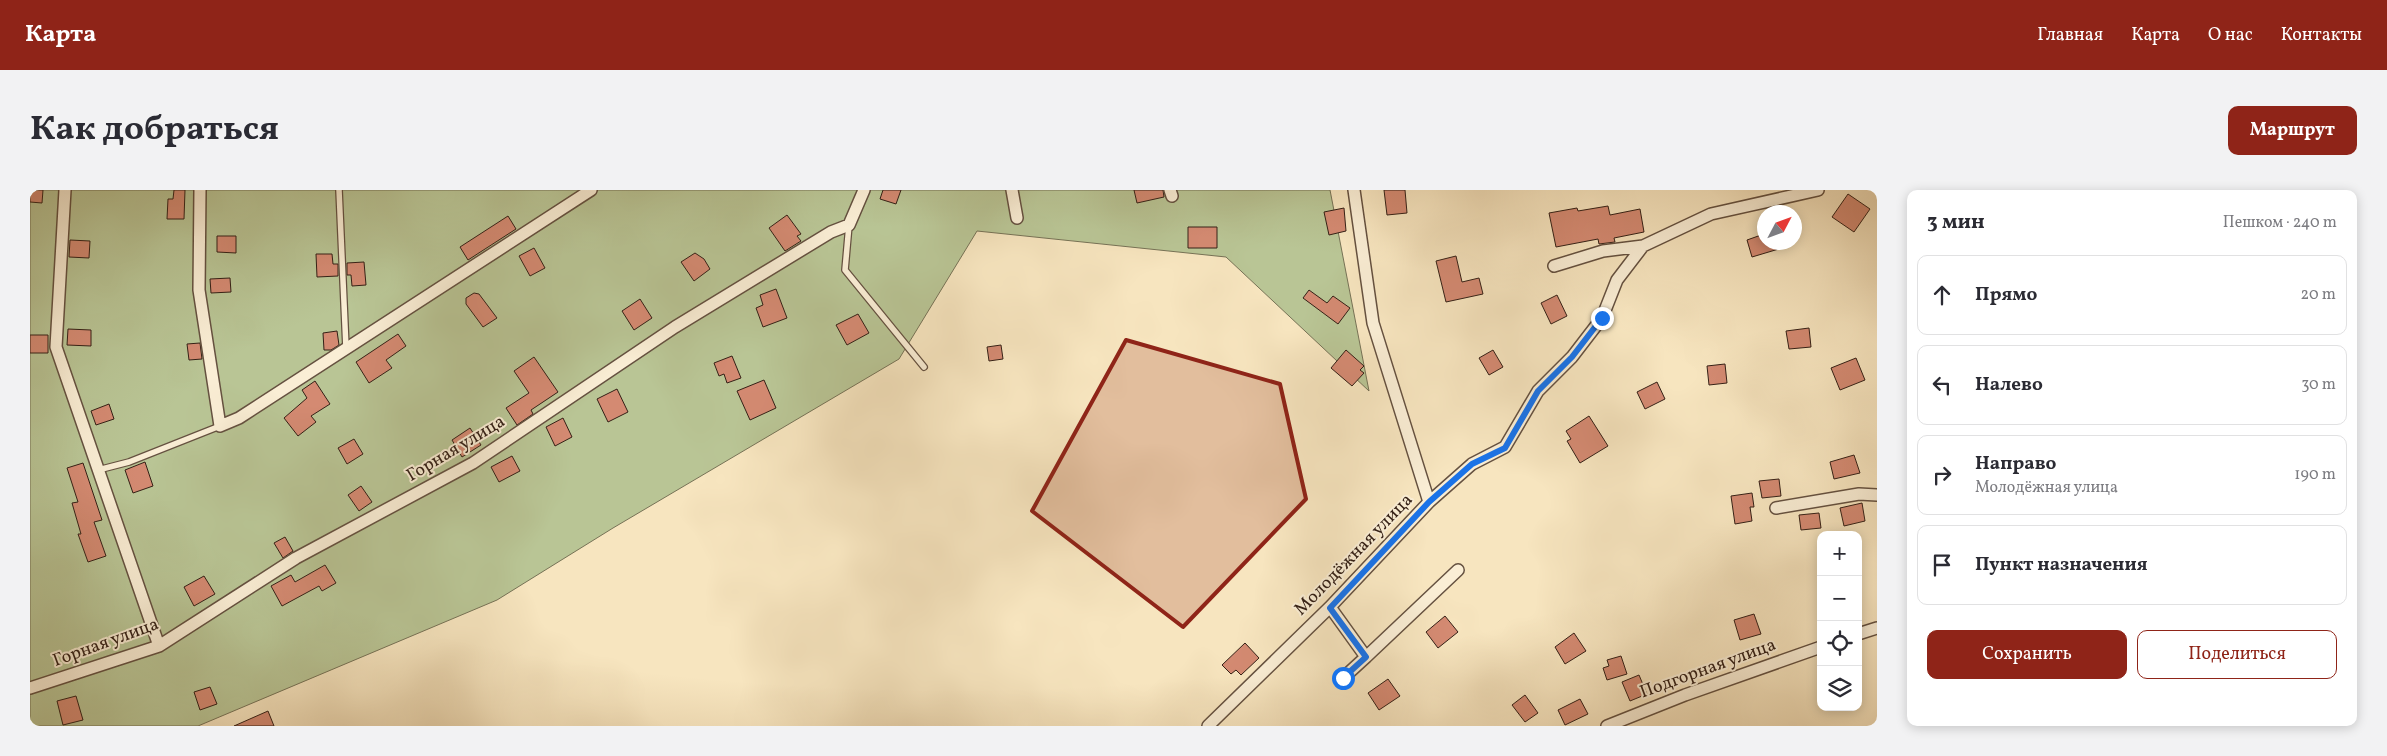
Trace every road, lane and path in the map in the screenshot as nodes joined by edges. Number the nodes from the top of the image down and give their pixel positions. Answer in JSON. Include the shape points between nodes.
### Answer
{"nodes":[{"id":1,"x":65,"y":190,"type":"edge"},
{"id":2,"x":200,"y":190,"type":"edge"},
{"id":3,"x":339,"y":190,"type":"edge"},
{"id":4,"x":591,"y":190,"type":"edge"},
{"id":5,"x":864,"y":190,"type":"edge"},
{"id":6,"x":1012,"y":190,"type":"edge"},
{"id":7,"x":1354,"y":190,"type":"edge"},
{"id":8,"x":1818,"y":190,"type":"edge"},
{"id":9,"x":1017,"y":218,"type":"dead end"},
{"id":10,"x":849,"y":226,"type":"junction"},
{"id":11,"x":1644,"y":246,"type":"junction"},
{"id":12,"x":1554,"y":266,"type":"dead end"},
{"id":13,"x":346,"y":349,"type":"junction"},
{"id":14,"x":924,"y":367,"type":"dead end"},
{"id":15,"x":220,"y":426,"type":"junction"},
{"id":16,"x":98,"y":470,"type":"junction"},
{"id":17,"x":1877,"y":495,"type":"edge"},
{"id":18,"x":1429,"y":502,"type":"junction"},
{"id":19,"x":1776,"y":508,"type":"dead end"},
{"id":20,"x":1458,"y":570,"type":"dead end"},
{"id":21,"x":1330,"y":608,"type":"junction"},
{"id":22,"x":1877,"y":628,"type":"edge"},
{"id":23,"x":1862,"y":633,"type":"edge"},
{"id":24,"x":159,"y":646,"type":"junction"},
{"id":25,"x":1817,"y":648,"type":"edge"},
{"id":26,"x":1366,"y":657,"type":"junction"},
{"id":27,"x":1343,"y":678,"type":"dead end"},
{"id":28,"x":30,"y":688,"type":"edge"},
{"id":29,"x":1208,"y":726,"type":"edge"},
{"id":30,"x":1607,"y":726,"type":"edge"}],
"edges":[{"from":1,"to":16,"type":"street","via":[[56,347]]},
{"from":2,"to":15,"type":"street","via":[[199,290]]},
{"from":3,"to":13,"type":"lane"},
{"from":4,"to":13,"type":"street"},
{"from":5,"to":10,"type":"street"},
{"from":6,"to":9,"type":"street"},
{"from":7,"to":18,"type":"street","via":[[1373,323]]},
{"from":8,"to":11,"type":"street","name":"Молодёжная улица","via":[[1711,214]]},
{"from":10,"to":14,"type":"lane","via":[[845,270]]},
{"from":10,"to":24,"type":"street","name":"Горная улица","via":[[831,232],[675,327],[473,463],[296,558]]},
{"from":11,"to":12,"type":"street","via":[[1604,251]]},
{"from":11,"to":18,"type":"street","name":"Молодёжная улица","via":[[1617,280],[1602,318],[1572,357],[1538,391],[1505,448],[1472,464]]},
{"from":13,"to":15,"type":"street","via":[[239,418]]},
{"from":15,"to":16,"type":"lane","via":[[129,462]]},
{"from":16,"to":24,"type":"street"},
{"from":17,"to":19,"type":"street","via":[[1859,494]]},
{"from":18,"to":21,"type":"street","name":"Молодёжная улица"},
{"from":20,"to":26,"type":"street"},
{"from":21,"to":26,"type":"street"},
{"from":21,"to":29,"type":"street","name":"Молодёжная улица"},
{"from":22,"to":23,"type":"street"},
{"from":24,"to":28,"type":"street","name":"Горная улица"},
{"from":25,"to":30,"type":"street","name":"Подгорная улица","via":[[1685,694]]},
{"from":26,"to":27,"type":"street"}]}
